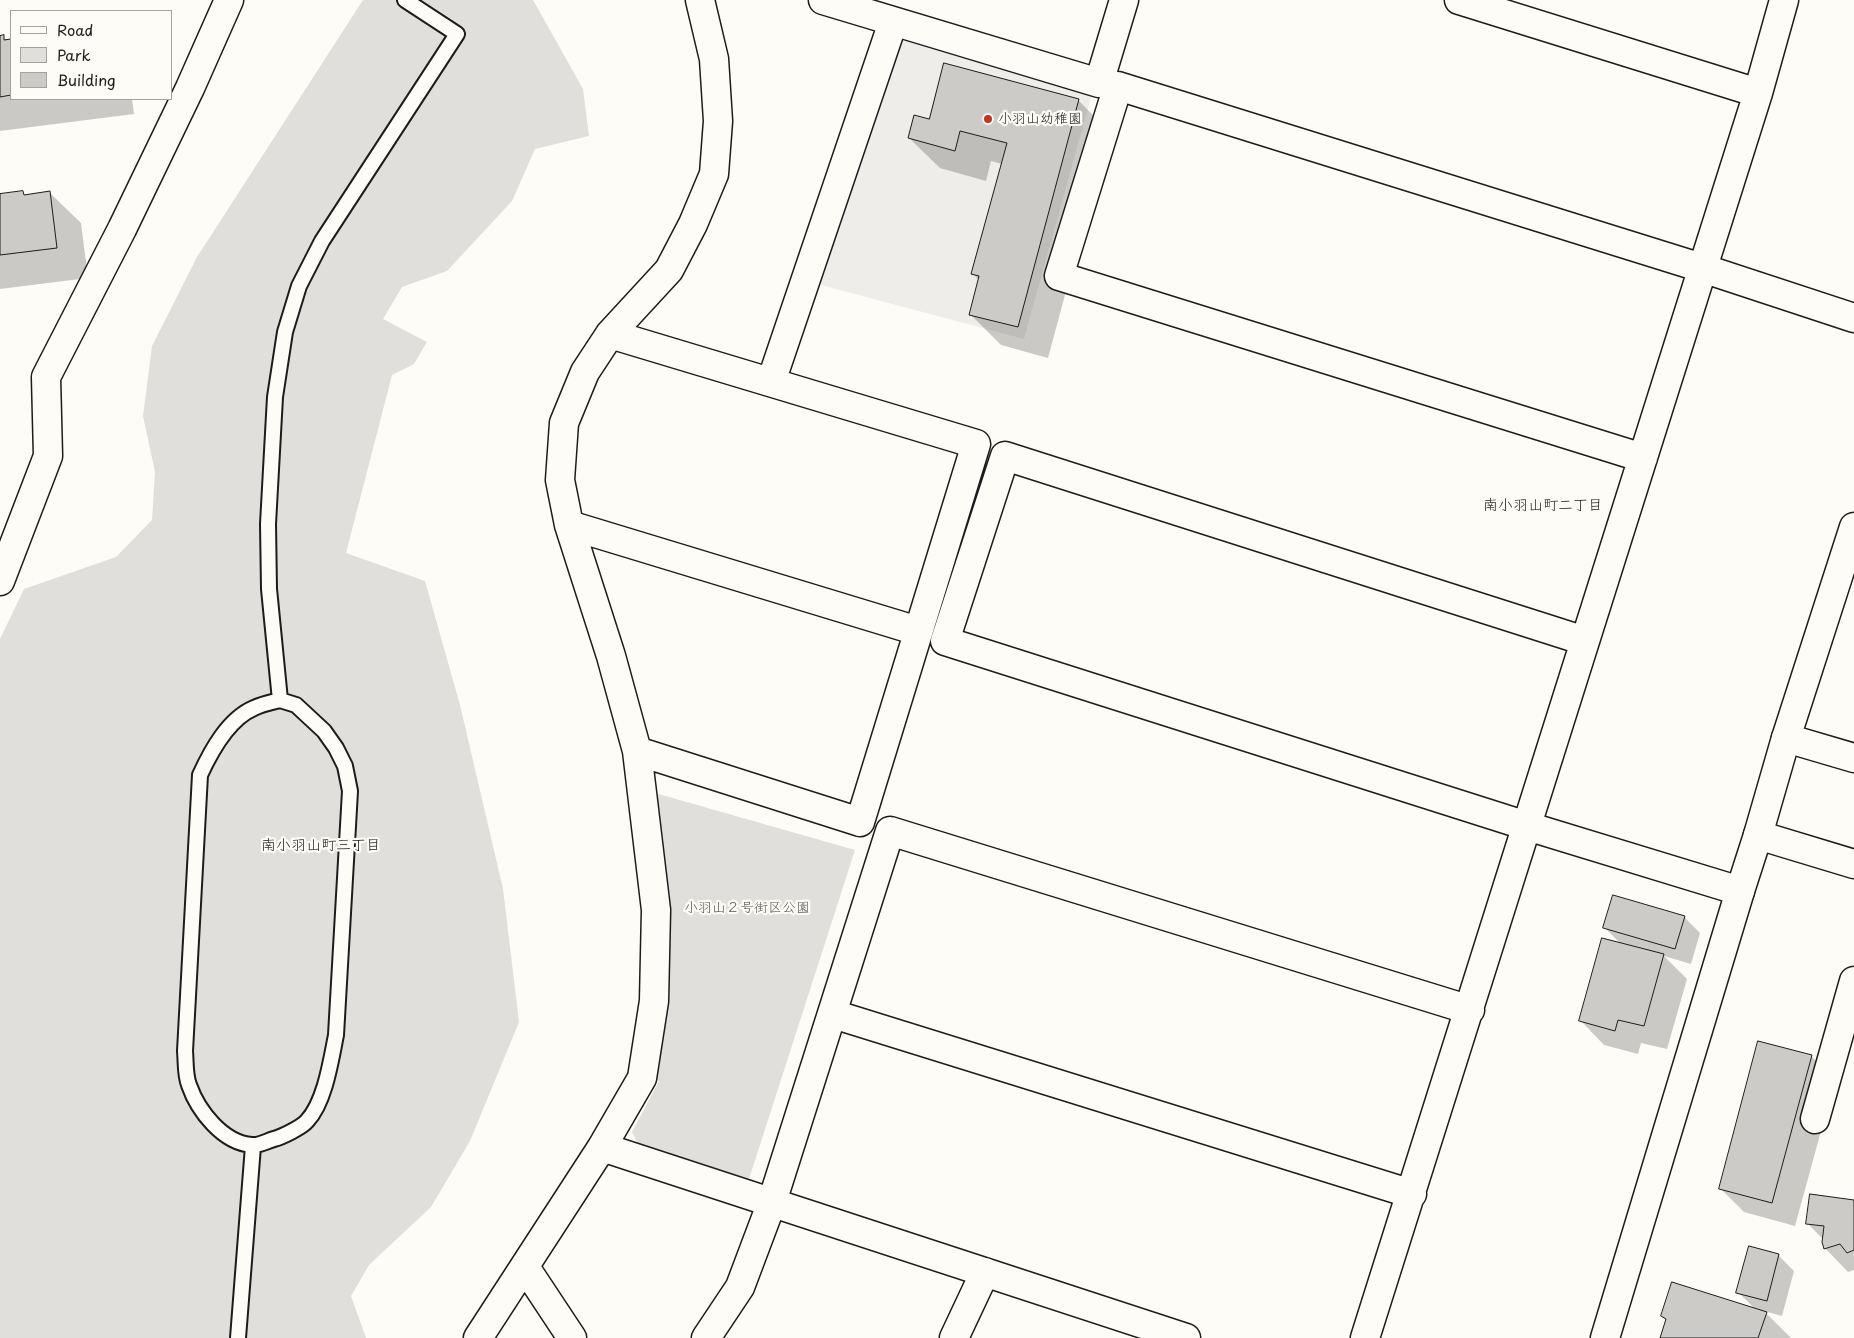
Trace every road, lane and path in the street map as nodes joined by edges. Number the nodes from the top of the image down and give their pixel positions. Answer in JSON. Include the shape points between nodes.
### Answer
{"nodes":[{"id":1,"x":229,"y":0,"type":"edge"},
{"id":2,"x":405,"y":0,"type":"edge"},
{"id":3,"x":700,"y":0,"type":"edge"},
{"id":4,"x":823,"y":0,"type":"edge"},
{"id":5,"x":1124,"y":0,"type":"edge"},
{"id":6,"x":1459,"y":0,"type":"edge"},
{"id":7,"x":1784,"y":0,"type":"edge"},
{"id":8,"x":893,"y":22,"type":"junction"},
{"id":9,"x":1758,"y":93,"type":"junction"},
{"id":10,"x":1702,"y":268,"type":"junction"},
{"id":11,"x":1854,"y":318,"type":"edge"},
{"id":12,"x":610,"y":334,"type":"junction"},
{"id":13,"x":771,"y":382,"type":"junction"},
{"id":14,"x":1643,"y":458,"type":"junction"},
{"id":15,"x":569,"y":525,"type":"junction"},
{"id":16,"x":1854,"y":526,"type":"edge"},
{"id":17,"x":0,"y":581,"type":"edge"},
{"id":18,"x":918,"y":631,"type":"junction"},
{"id":19,"x":1585,"y":641,"type":"junction"},
{"id":20,"x":280,"y":700,"type":"junction"},
{"id":21,"x":1786,"y":738,"type":"junction"},
{"id":22,"x":637,"y":751,"type":"junction"},
{"id":23,"x":1854,"y":758,"type":"edge"},
{"id":24,"x":1527,"y":826,"type":"junction"},
{"id":25,"x":1758,"y":835,"type":"junction"},
{"id":26,"x":1854,"y":864,"type":"edge"},
{"id":27,"x":1740,"y":891,"type":"junction"},
{"id":28,"x":1854,"y":981,"type":"edge"},
{"id":29,"x":1470,"y":1010,"type":"junction"},
{"id":30,"x":833,"y":1014,"type":"junction"},
{"id":31,"x":1814,"y":1119,"type":"dead end"},
{"id":32,"x":253,"y":1146,"type":"junction"},
{"id":33,"x":602,"y":1147,"type":"junction"},
{"id":34,"x":1412,"y":1194,"type":"junction"},
{"id":35,"x":772,"y":1202,"type":"junction"},
{"id":36,"x":525,"y":1268,"type":"junction"},
{"id":37,"x":985,"y":1272,"type":"junction"},
{"id":38,"x":1170,"y":1335,"type":"edge"},
{"id":39,"x":238,"y":1338,"type":"edge"},
{"id":40,"x":478,"y":1338,"type":"edge"},
{"id":41,"x":572,"y":1338,"type":"edge"},
{"id":42,"x":706,"y":1338,"type":"edge"},
{"id":43,"x":954,"y":1338,"type":"edge"},
{"id":44,"x":1365,"y":1338,"type":"edge"},
{"id":45,"x":1605,"y":1338,"type":"edge"}],
"edges":[{"from":1,"to":17,"type":"street","via":[[190,88],[46,377],[48,456]]},
{"from":2,"to":20,"type":"lane","via":[[457,34],[322,241],[299,286],[285,332],[275,397],[268,524],[269,589]]},
{"from":3,"to":12,"type":"street","via":[[714,59],[718,121],[714,174],[694,224],[669,270]]},
{"from":4,"to":8,"type":"street"},
{"from":5,"to":8,"type":"street","via":[[1099,83]]},
{"from":6,"to":9,"type":"street"},
{"from":7,"to":9,"type":"street"},
{"from":8,"to":13,"type":"street"},
{"from":9,"to":10,"type":"street"},
{"from":10,"to":11,"type":"street"},
{"from":10,"to":14,"type":"street"},
{"from":10,"to":14,"type":"street","via":[[1118,86],[1059,276]]},
{"from":12,"to":13,"type":"street"},
{"from":12,"to":15,"type":"street","via":[[585,372],[564,423],[560,480]]},
{"from":13,"to":18,"type":"street","via":[[976,444]]},
{"from":14,"to":19,"type":"street"},
{"from":15,"to":18,"type":"street"},
{"from":15,"to":22,"type":"street"},
{"from":16,"to":21,"type":"street"},
{"from":18,"to":22,"type":"street","via":[[860,822]]},
{"from":19,"to":24,"type":"street"},
{"from":19,"to":24,"type":"street","via":[[1005,456],[945,641]]},
{"from":20,"to":32,"type":"lane","via":[[296,705],[324,731],[345,766],[350,791],[336,1025],[330,1069],[320,1099],[307,1122],[278,1138]]},
{"from":20,"to":32,"type":"lane","via":[[252,708],[230,726],[212,750],[200,775],[185,1051],[188,1084],[203,1112],[219,1130],[234,1140]]},
{"from":21,"to":23,"type":"street"},
{"from":21,"to":25,"type":"street"},
{"from":22,"to":33,"type":"street","via":[[656,910],[654,1002],[642,1078]]},
{"from":24,"to":27,"type":"street"},
{"from":24,"to":29,"type":"street"},
{"from":25,"to":26,"type":"street"},
{"from":25,"to":27,"type":"street"},
{"from":27,"to":45,"type":"street"},
{"from":28,"to":31,"type":"street"},
{"from":29,"to":30,"type":"street","via":[[890,831]]},
{"from":29,"to":34,"type":"street"},
{"from":30,"to":34,"type":"street"},
{"from":30,"to":35,"type":"street"},
{"from":32,"to":39,"type":"lane"},
{"from":33,"to":35,"type":"street"},
{"from":33,"to":36,"type":"street"},
{"from":34,"to":44,"type":"street"},
{"from":35,"to":37,"type":"street"},
{"from":35,"to":42,"type":"street","via":[[740,1287]]},
{"from":36,"to":40,"type":"street"},
{"from":36,"to":41,"type":"street"},
{"from":37,"to":38,"type":"street"},
{"from":37,"to":43,"type":"street"}]}
